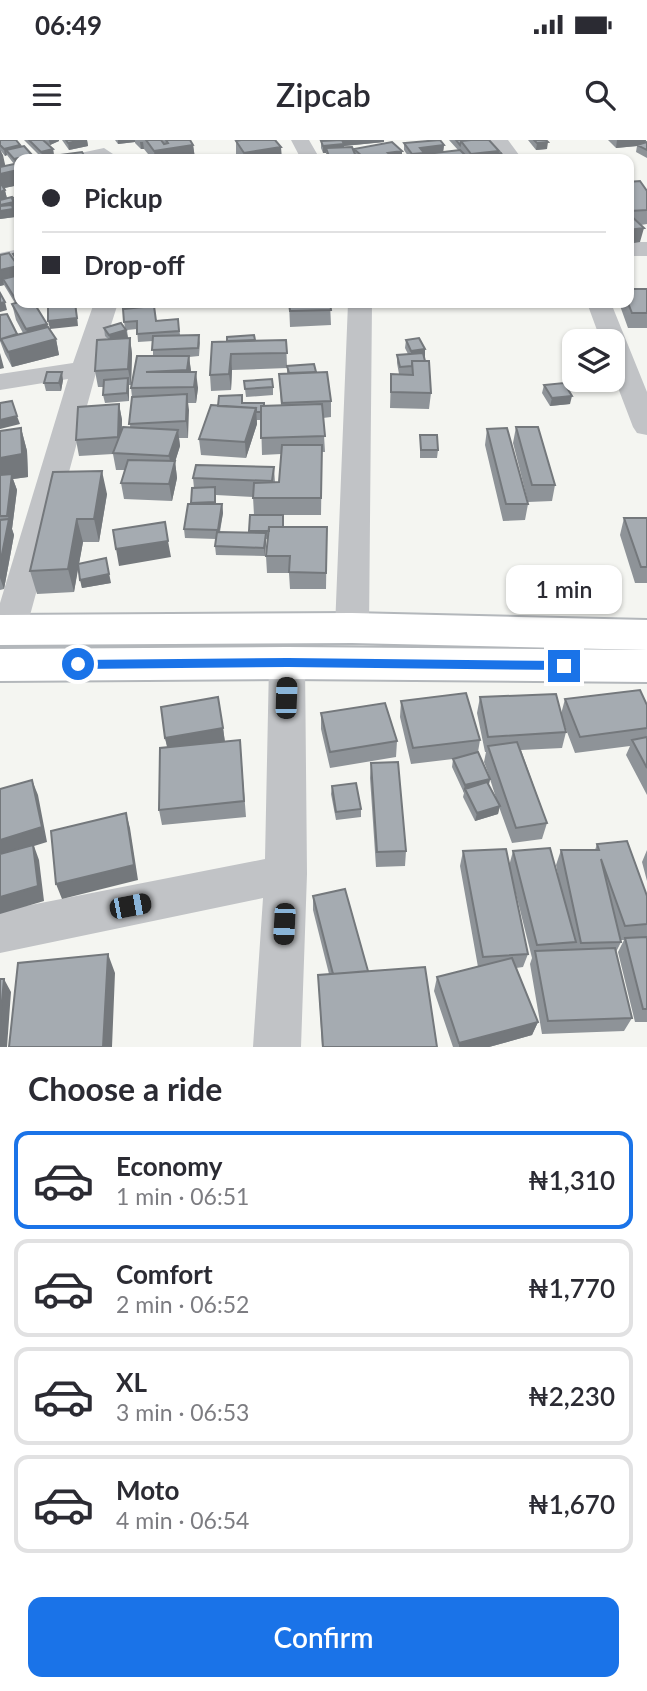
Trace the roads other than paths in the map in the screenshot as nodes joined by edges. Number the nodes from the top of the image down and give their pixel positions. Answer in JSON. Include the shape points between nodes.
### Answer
{"nodes":[{"id":1,"x":104,"y":308,"type":"edge"},
{"id":2,"x":360,"y":308,"type":"edge"},
{"id":3,"x":601,"y":308,"type":"edge"},
{"id":4,"x":84,"y":369,"type":"junction"},
{"id":5,"x":0,"y":382,"type":"edge"},
{"id":6,"x":647,"y":427,"type":"edge"},
{"id":7,"x":352,"y":628,"type":"junction"},
{"id":8,"x":647,"y":635,"type":"edge"},
{"id":9,"x":3,"y":642,"type":"edge"},
{"id":10,"x":288,"y":663,"type":"junction"},
{"id":11,"x":647,"y":666,"type":"edge"},
{"id":12,"x":286,"y":874,"type":"junction"},
{"id":13,"x":0,"y":932,"type":"edge"},
{"id":14,"x":277,"y":1047,"type":"edge"}],
"edges":[{"from":1,"to":4,"type":"street"},
{"from":2,"to":7,"type":"street"},
{"from":3,"to":6,"type":"street"},
{"from":4,"to":5,"type":"street"},
{"from":4,"to":9,"type":"street"},
{"from":7,"to":8,"type":"main road"},
{"from":7,"to":9,"type":"main road"},
{"from":9,"to":10,"type":"main road"},
{"from":10,"to":11,"type":"main road"},
{"from":10,"to":12,"type":"street"},
{"from":12,"to":13,"type":"street"},
{"from":12,"to":14,"type":"street"}]}
